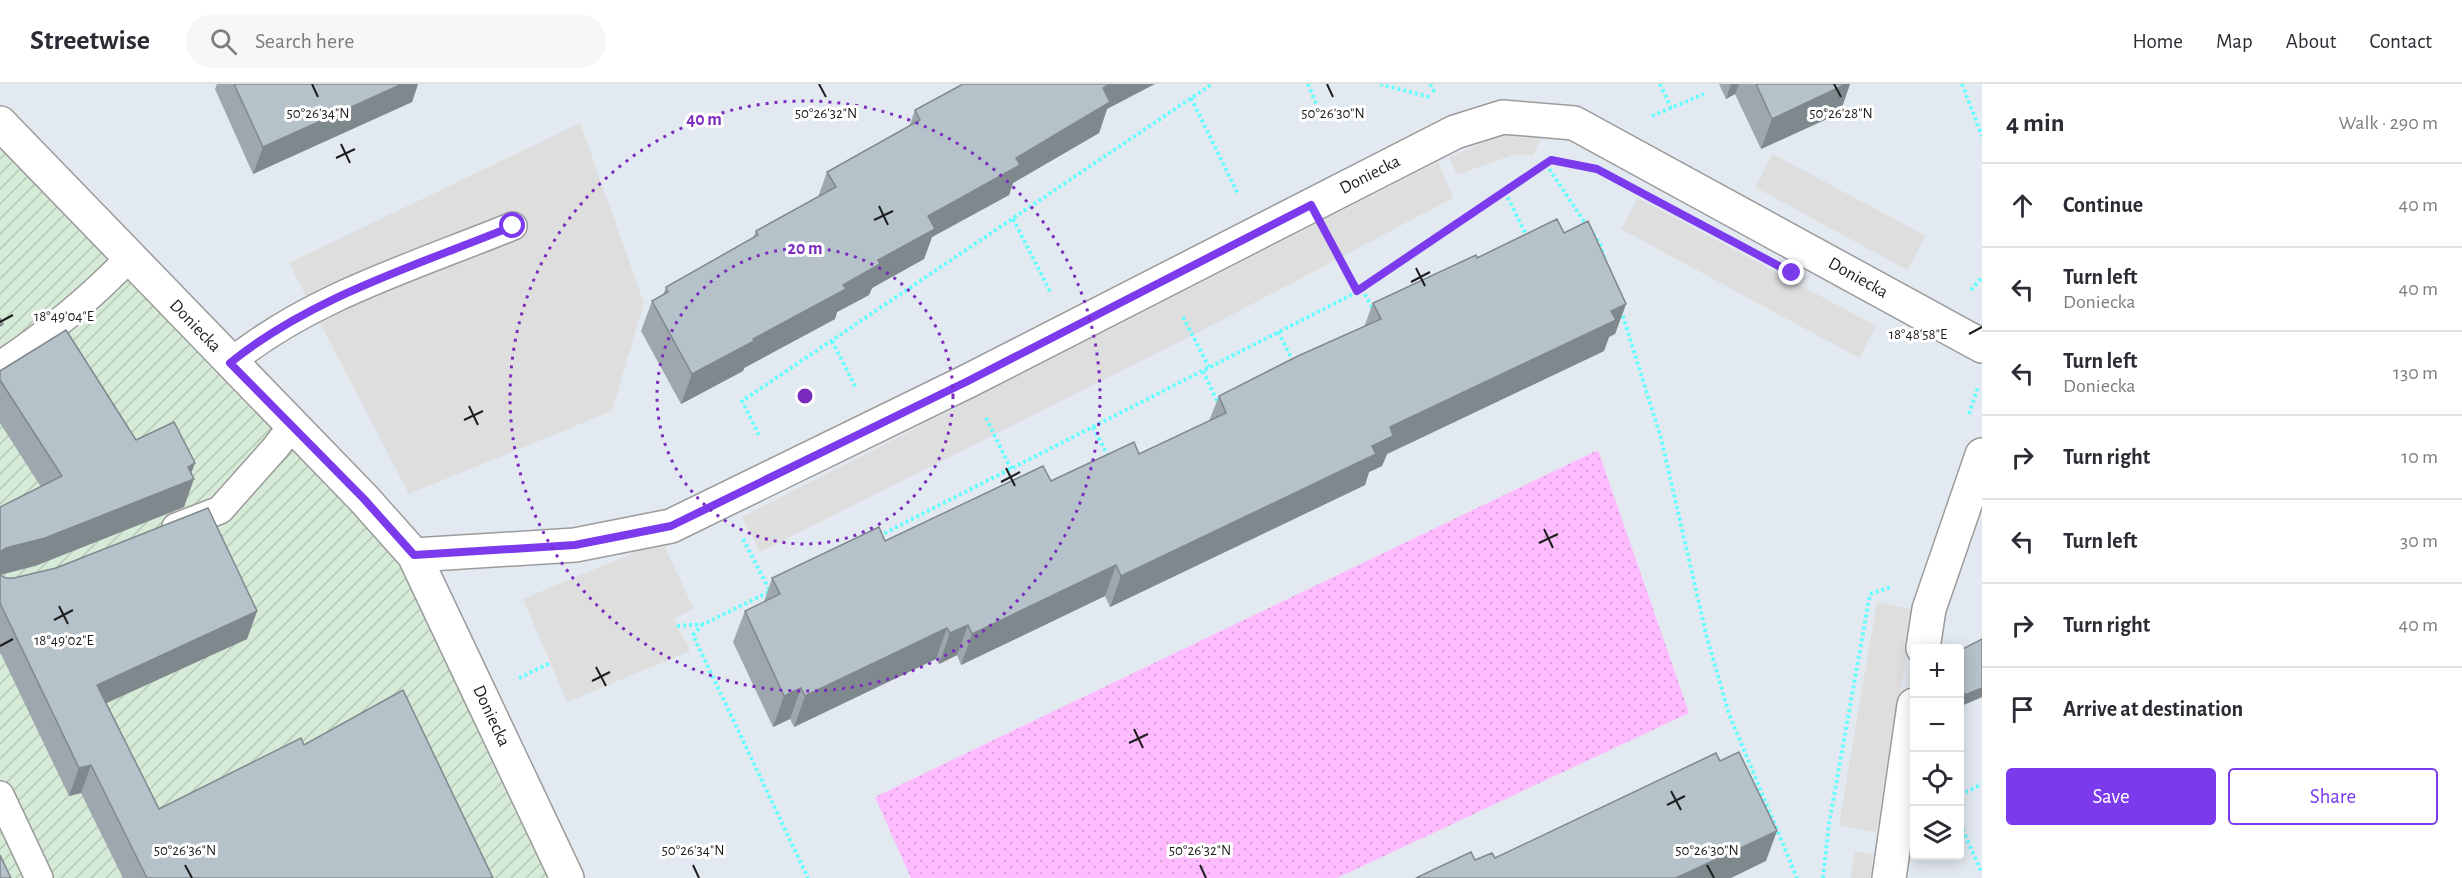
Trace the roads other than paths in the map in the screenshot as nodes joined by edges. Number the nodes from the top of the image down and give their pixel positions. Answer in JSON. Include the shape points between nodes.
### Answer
{"nodes":[{"id":1,"x":0,"y":123,"type":"edge"},
{"id":2,"x":513,"y":226,"type":"dead end"},
{"id":3,"x":129,"y":258,"type":"junction"},
{"id":4,"x":1982,"y":346,"type":"edge"},
{"id":5,"x":230,"y":363,"type":"junction"},
{"id":6,"x":0,"y":365,"type":"edge"},
{"id":7,"x":292,"y":426,"type":"junction"},
{"id":8,"x":1982,"y":455,"type":"edge"},
{"id":9,"x":156,"y":535,"type":"edge"},
{"id":10,"x":414,"y":555,"type":"junction"},
{"id":11,"x":1924,"y":644,"type":"edge"},
{"id":12,"x":1910,"y":733,"type":"edge"},
{"id":13,"x":0,"y":795,"type":"edge"},
{"id":14,"x":39,"y":878,"type":"edge"},
{"id":15,"x":567,"y":878,"type":"edge"},
{"id":16,"x":1889,"y":878,"type":"edge"}],
"edges":[{"from":1,"to":3,"type":"street","name":"Doniecka"},
{"from":2,"to":5,"type":"lane","via":[[316,306],[256,341]]},
{"from":3,"to":5,"type":"street","name":"Doniecka"},
{"from":3,"to":6,"type":"lane","via":[[39,337]]},
{"from":4,"to":10,"type":"street","name":"Doniecka","via":[[1574,123],[1503,117],[1455,132],[968,381],[671,526],[575,545]]},
{"from":5,"to":7,"type":"street","name":"Doniecka"},
{"from":7,"to":9,"type":"lane","via":[[220,510]]},
{"from":7,"to":10,"type":"street","name":"Doniecka"},
{"from":8,"to":11,"type":"street","via":[[1929,609]]},
{"from":10,"to":15,"type":"street","name":"Doniecka"},
{"from":12,"to":16,"type":"street"},
{"from":13,"to":14,"type":"lane"}]}
